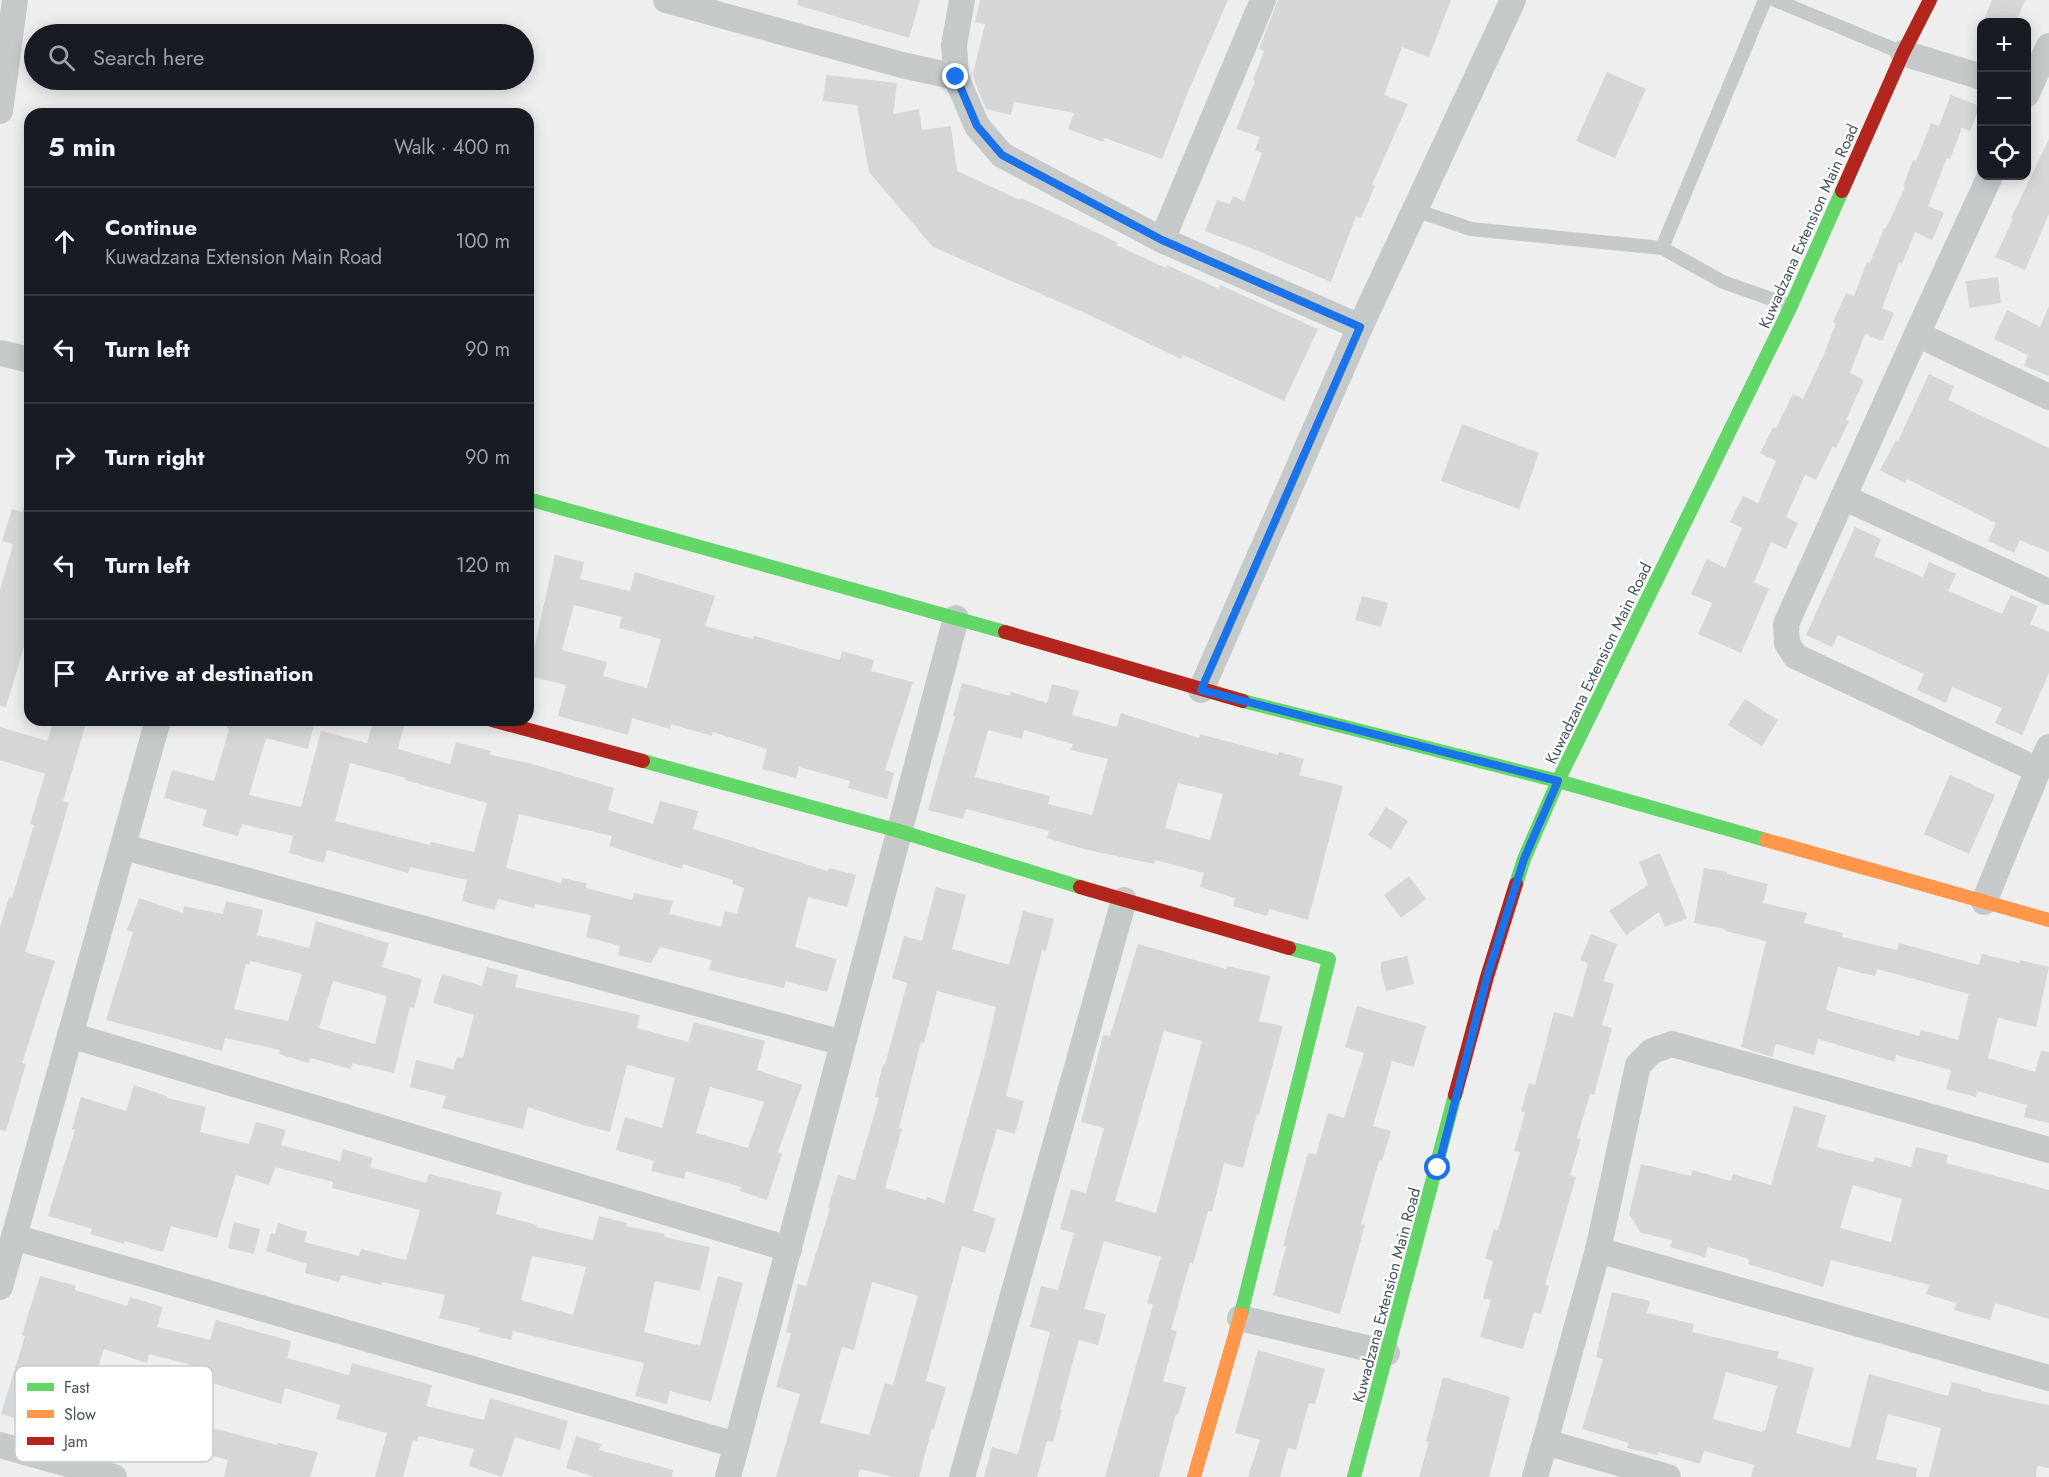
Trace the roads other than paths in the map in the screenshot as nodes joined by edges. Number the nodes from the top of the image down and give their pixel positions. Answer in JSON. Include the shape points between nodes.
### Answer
{"nodes":[{"id":1,"x":15,"y":0,"type":"edge"},
{"id":2,"x":666,"y":0,"type":"edge"},
{"id":3,"x":962,"y":0,"type":"edge"},
{"id":4,"x":1263,"y":0,"type":"edge"},
{"id":5,"x":1513,"y":0,"type":"edge"},
{"id":6,"x":1765,"y":0,"type":"edge"},
{"id":7,"x":1775,"y":0,"type":"edge"},
{"id":8,"x":1930,"y":0,"type":"edge"},
{"id":9,"x":2049,"y":46,"type":"edge"},
{"id":10,"x":1903,"y":53,"type":"junction"},
{"id":11,"x":1977,"y":75,"type":"edge"},
{"id":12,"x":956,"y":77,"type":"junction"},
{"id":13,"x":2031,"y":84,"type":"edge"},
{"id":14,"x":0,"y":111,"type":"edge"},
{"id":15,"x":1988,"y":180,"type":"edge"},
{"id":16,"x":1415,"y":210,"type":"junction"},
{"id":17,"x":1162,"y":240,"type":"junction"},
{"id":18,"x":1662,"y":248,"type":"junction"},
{"id":19,"x":1791,"y":306,"type":"junction"},
{"id":20,"x":1360,"y":327,"type":"junction"},
{"id":21,"x":1917,"y":334,"type":"junction"},
{"id":22,"x":0,"y":353,"type":"edge"},
{"id":23,"x":24,"y":359,"type":"edge"},
{"id":24,"x":2049,"y":397,"type":"edge"},
{"id":25,"x":1844,"y":497,"type":"junction"},
{"id":26,"x":534,"y":501,"type":"edge"},
{"id":27,"x":2049,"y":592,"type":"edge"},
{"id":28,"x":957,"y":618,"type":"junction"},
{"id":29,"x":1201,"y":690,"type":"junction"},
{"id":30,"x":156,"y":726,"type":"edge"},
{"id":31,"x":514,"y":726,"type":"edge"},
{"id":32,"x":2049,"y":747,"type":"edge"},
{"id":33,"x":2038,"y":770,"type":"junction"},
{"id":34,"x":1558,"y":781,"type":"junction"},
{"id":35,"x":899,"y":831,"type":"junction"},
{"id":36,"x":124,"y":847,"type":"junction"},
{"id":37,"x":1124,"y":900,"type":"junction"},
{"id":38,"x":1984,"y":902,"type":"junction"},
{"id":39,"x":2049,"y":920,"type":"edge"},
{"id":40,"x":70,"y":1035,"type":"junction"},
{"id":41,"x":843,"y":1044,"type":"junction"},
{"id":42,"x":2049,"y":1150,"type":"edge"},
{"id":43,"x":14,"y":1237,"type":"junction"},
{"id":44,"x":789,"y":1249,"type":"junction"},
{"id":45,"x":1598,"y":1250,"type":"junction"},
{"id":46,"x":0,"y":1287,"type":"edge"},
{"id":47,"x":1240,"y":1318,"type":"junction"},
{"id":48,"x":1387,"y":1353,"type":"junction"},
{"id":49,"x":2049,"y":1378,"type":"edge"},
{"id":50,"x":1545,"y":1442,"type":"junction"},
{"id":51,"x":0,"y":1445,"type":"edge"},
{"id":52,"x":736,"y":1445,"type":"junction"},
{"id":53,"x":15,"y":1449,"type":"edge"},
{"id":54,"x":61,"y":1462,"type":"edge"},
{"id":55,"x":114,"y":1477,"type":"edge"},
{"id":56,"x":728,"y":1477,"type":"edge"},
{"id":57,"x":962,"y":1477,"type":"edge"},
{"id":58,"x":1194,"y":1477,"type":"edge"},
{"id":59,"x":1354,"y":1477,"type":"edge"},
{"id":60,"x":1535,"y":1477,"type":"edge"},
{"id":61,"x":1668,"y":1477,"type":"edge"}],
"edges":[{"from":1,"to":14,"type":"street"},
{"from":2,"to":12,"type":"street"},
{"from":3,"to":12,"type":"street","via":[[954,45]]},
{"from":4,"to":17,"type":"street"},
{"from":5,"to":16,"type":"street"},
{"from":6,"to":18,"type":"lane"},
{"from":7,"to":10,"type":"lane"},
{"from":8,"to":10,"type":"street","name":"Kuwadzana Extension Main Road"},
{"from":9,"to":13,"type":"street"},
{"from":10,"to":11,"type":"street"},
{"from":10,"to":19,"type":"street","name":"Kuwadzana Extension Main Road"},
{"from":12,"to":17,"type":"street","via":[[977,126],[1002,155]]},
{"from":15,"to":21,"type":"street"},
{"from":16,"to":18,"type":"lane","via":[[1472,230]]},
{"from":16,"to":20,"type":"street"},
{"from":17,"to":20,"type":"street"},
{"from":18,"to":19,"type":"lane","via":[[1723,282]]},
{"from":19,"to":34,"type":"street","name":"Kuwadzana Extension Main Road"},
{"from":20,"to":29,"type":"street"},
{"from":21,"to":24,"type":"street"},
{"from":21,"to":25,"type":"street"},
{"from":22,"to":23,"type":"street"},
{"from":25,"to":27,"type":"street"},
{"from":25,"to":33,"type":"street","via":[[1786,624],[1787,644],[1795,656]]},
{"from":26,"to":28,"type":"street"},
{"from":28,"to":29,"type":"street"},
{"from":28,"to":35,"type":"street"},
{"from":29,"to":34,"type":"street"},
{"from":30,"to":36,"type":"street"},
{"from":31,"to":35,"type":"street"},
{"from":32,"to":33,"type":"street"},
{"from":33,"to":38,"type":"street"},
{"from":34,"to":38,"type":"street"},
{"from":34,"to":48,"type":"street","name":"Kuwadzana Extension Main Road","via":[[1524,859],[1487,977]]},
{"from":35,"to":37,"type":"street"},
{"from":35,"to":41,"type":"street"},
{"from":36,"to":40,"type":"street"},
{"from":36,"to":41,"type":"street"},
{"from":37,"to":47,"type":"street","via":[[1329,959]]},
{"from":37,"to":57,"type":"street"},
{"from":38,"to":39,"type":"street"},
{"from":40,"to":43,"type":"street"},
{"from":40,"to":44,"type":"street"},
{"from":41,"to":44,"type":"street"},
{"from":42,"to":45,"type":"street","via":[[1672,1044],[1652,1051],[1638,1065]]},
{"from":43,"to":46,"type":"street"},
{"from":43,"to":52,"type":"street"},
{"from":44,"to":52,"type":"street"},
{"from":45,"to":49,"type":"street"},
{"from":45,"to":50,"type":"street"},
{"from":47,"to":48,"type":"street"},
{"from":47,"to":58,"type":"street"},
{"from":48,"to":59,"type":"street","name":"Kuwadzana Extension Main Road"},
{"from":50,"to":60,"type":"street"},
{"from":50,"to":61,"type":"street"},
{"from":51,"to":53,"type":"street"},
{"from":52,"to":56,"type":"street"},
{"from":54,"to":55,"type":"street"}]}
